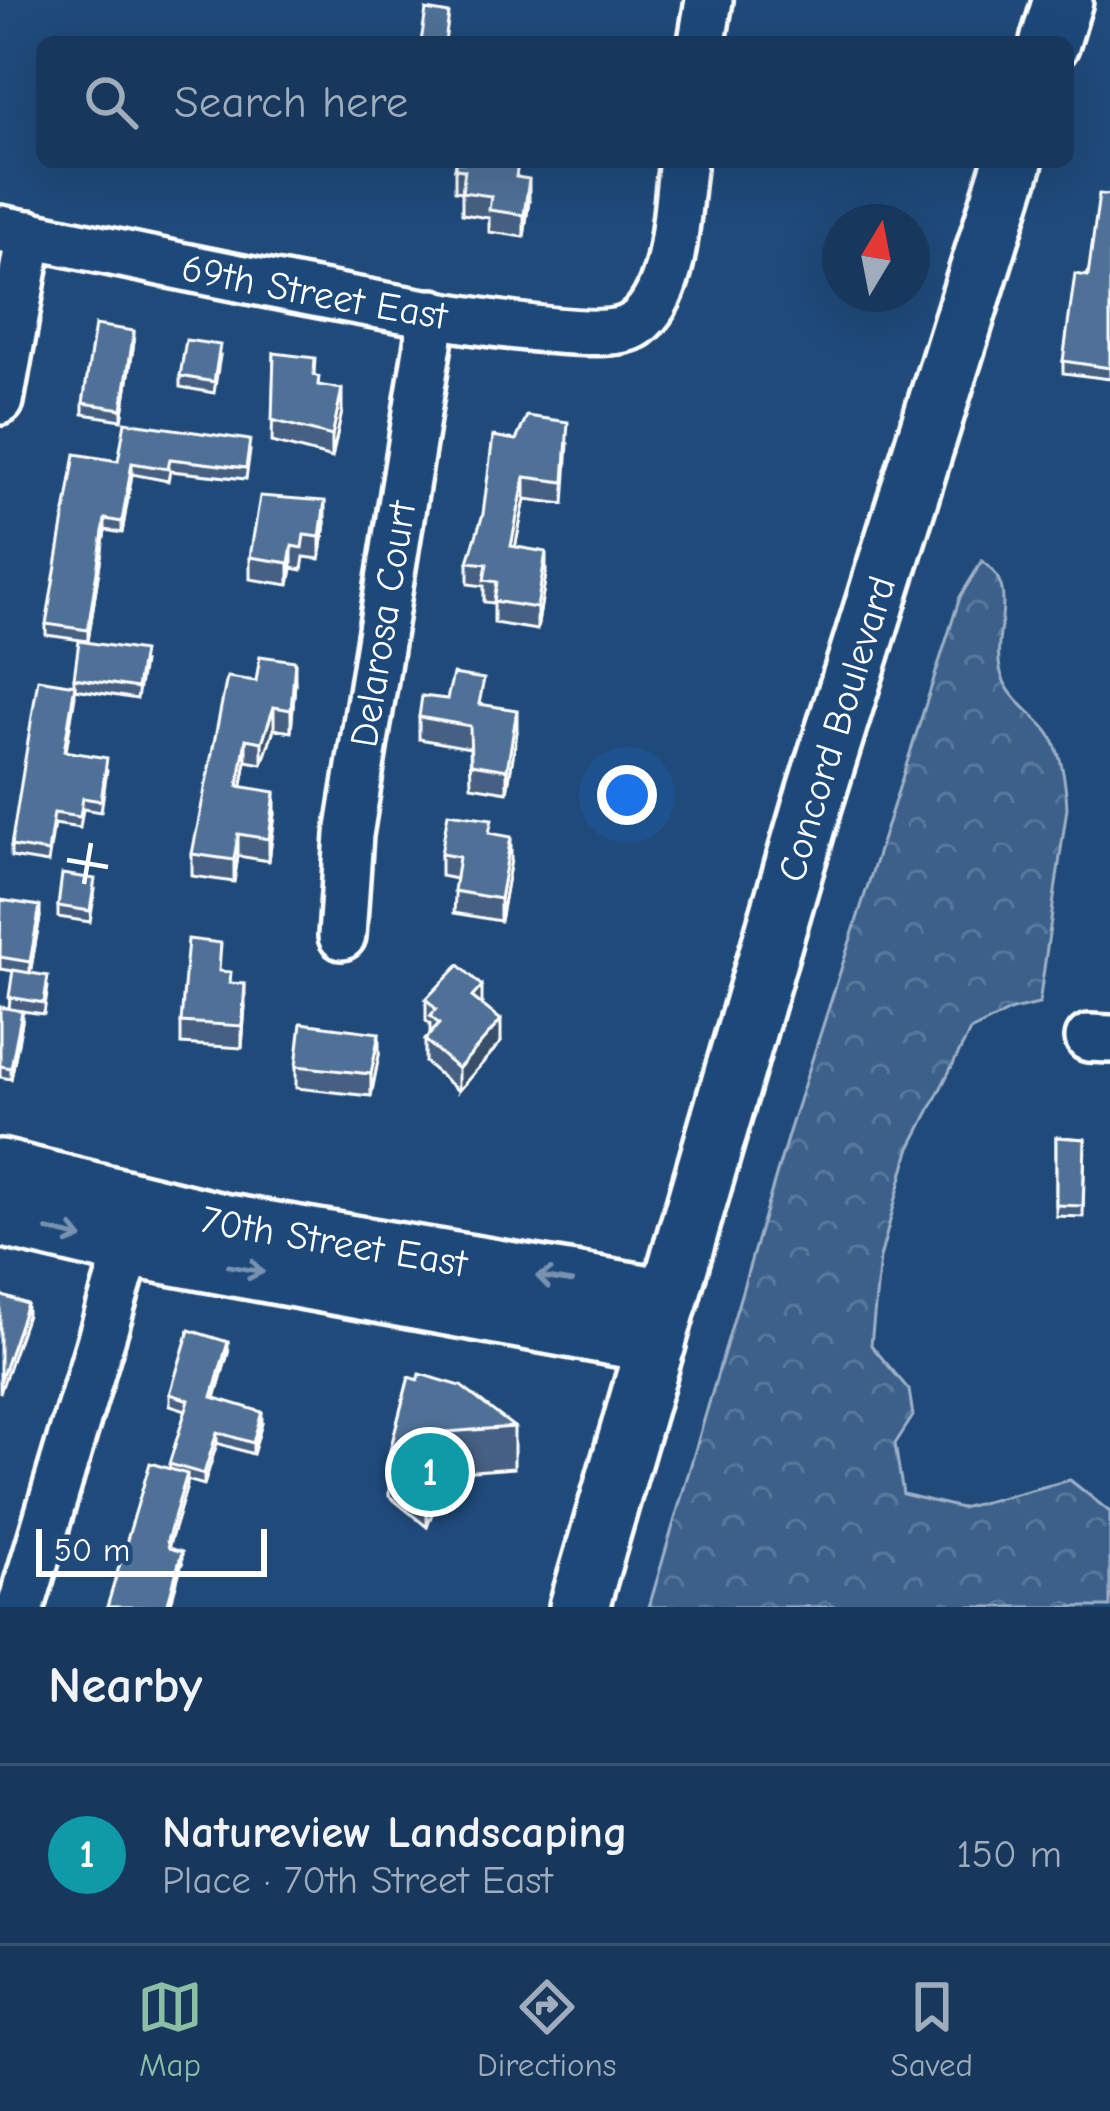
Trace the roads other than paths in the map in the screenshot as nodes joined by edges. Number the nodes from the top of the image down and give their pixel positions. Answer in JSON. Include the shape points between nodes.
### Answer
{"nodes":[{"id":1,"x":709,"y":0,"type":"edge"},
{"id":2,"x":1063,"y":0,"type":"edge"},
{"id":3,"x":703,"y":36,"type":"edge"},
{"id":4,"x":1052,"y":36,"type":"edge"},
{"id":5,"x":682,"y":168,"type":"edge"},
{"id":6,"x":1011,"y":168,"type":"edge"},
{"id":7,"x":15,"y":231,"type":"edge"},
{"id":8,"x":433,"y":314,"type":"junction"},
{"id":9,"x":0,"y":401,"type":"edge"},
{"id":10,"x":343,"y":936,"type":"dead end"},
{"id":11,"x":0,"y":1169,"type":"edge"},
{"id":12,"x":0,"y":1216,"type":"edge"},
{"id":13,"x":135,"y":1226,"type":"junction"},
{"id":14,"x":662,"y":1321,"type":"junction"},
{"id":15,"x":21,"y":1607,"type":"edge"},
{"id":16,"x":579,"y":1607,"type":"edge"}],
"edges":[{"from":1,"to":3,"type":"street"},
{"from":2,"to":4,"type":"main road"},
{"from":5,"to":8,"type":"street","name":"69th Street East","via":[[657,305],[632,328],[590,336]]},
{"from":6,"to":14,"type":"main road","name":"Concord Boulevard"},
{"from":7,"to":8,"type":"street","name":"69th Street East"},
{"from":7,"to":9,"type":"street"},
{"from":8,"to":10,"type":"street","name":"Delarosa Court","via":[[349,836]]},
{"from":11,"to":13,"type":"main road","name":"70th Street East"},
{"from":12,"to":13,"type":"main road","name":"70th Street East","one_way":true},
{"from":13,"to":14,"type":"main road","name":"70th Street East"},
{"from":13,"to":15,"type":"street"},
{"from":14,"to":16,"type":"main road","name":"Concord Boulevard"}]}
